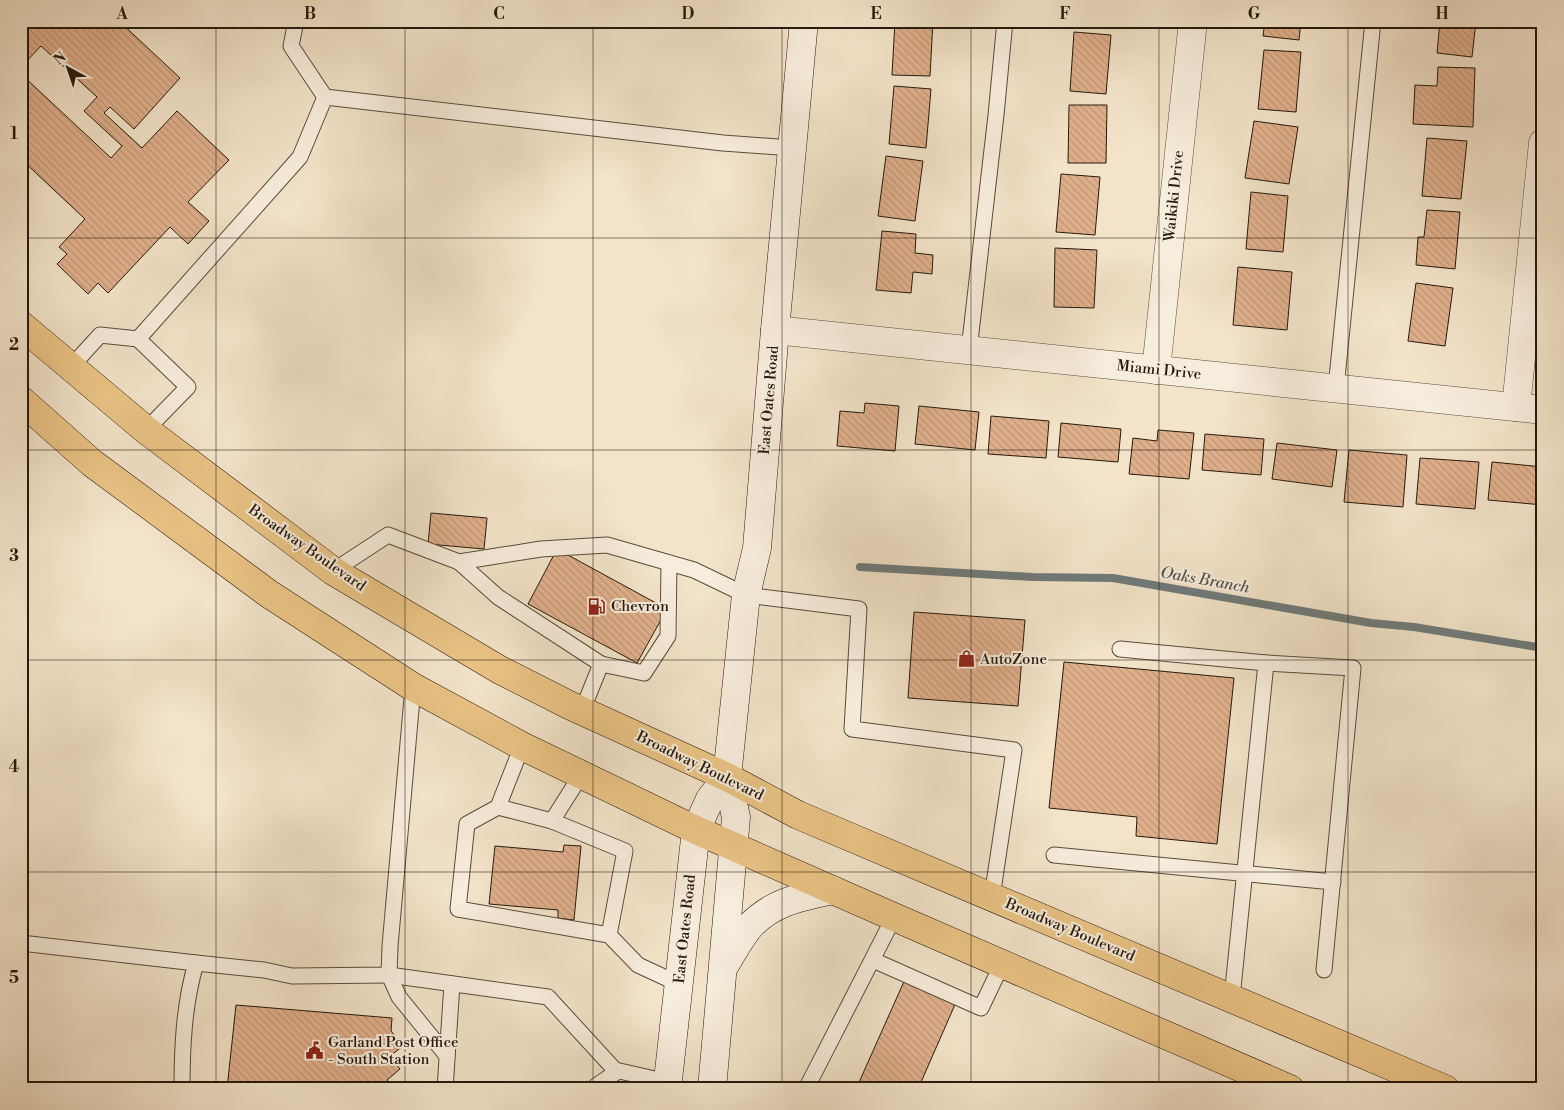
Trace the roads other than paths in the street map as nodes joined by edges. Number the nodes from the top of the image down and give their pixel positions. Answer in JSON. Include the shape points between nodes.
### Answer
{"nodes":[{"id":1,"x":296,"y":21,"type":"edge"},
{"id":2,"x":804,"y":21,"type":"edge"},
{"id":3,"x":1005,"y":21,"type":"edge"},
{"id":4,"x":1193,"y":21,"type":"edge"},
{"id":5,"x":1373,"y":21,"type":"edge"},
{"id":6,"x":325,"y":97,"type":"junction"},
{"id":7,"x":1543,"y":143,"type":"edge"},
{"id":8,"x":792,"y":148,"type":"junction"},
{"id":9,"x":21,"y":325,"type":"edge"},
{"id":10,"x":775,"y":330,"type":"junction"},
{"id":11,"x":138,"y":339,"type":"junction"},
{"id":12,"x":969,"y":350,"type":"junction"},
{"id":13,"x":70,"y":368,"type":"junction"},
{"id":14,"x":1156,"y":370,"type":"junction"},
{"id":15,"x":1336,"y":388,"type":"junction"},
{"id":16,"x":21,"y":400,"type":"edge"},
{"id":17,"x":1516,"y":407,"type":"junction"},
{"id":18,"x":1543,"y":410,"type":"edge"},
{"id":19,"x":146,"y":430,"type":"junction"},
{"id":20,"x":460,"y":562,"type":"junction"},
{"id":21,"x":669,"y":563,"type":"junction"},
{"id":22,"x":333,"y":571,"type":"junction"},
{"id":23,"x":746,"y":595,"type":"junction"},
{"id":24,"x":1120,"y":649,"type":"dead end"},
{"id":25,"x":1266,"y":663,"type":"junction"},
{"id":26,"x":601,"y":664,"type":"junction"},
{"id":27,"x":413,"y":687,"type":"junction"},
{"id":28,"x":582,"y":711,"type":"junction"},
{"id":29,"x":522,"y":746,"type":"junction"},
{"id":30,"x":581,"y":775,"type":"junction"},
{"id":31,"x":727,"y":777,"type":"junction"},
{"id":32,"x":498,"y":808,"type":"junction"},
{"id":33,"x":552,"y":821,"type":"junction"},
{"id":34,"x":696,"y":830,"type":"junction"},
{"id":35,"x":734,"y":847,"type":"junction"},
{"id":36,"x":1054,"y":855,"type":"dead end"},
{"id":37,"x":1245,"y":873,"type":"junction"},
{"id":38,"x":1333,"y":882,"type":"junction"},
{"id":39,"x":833,"y":890,"type":"junction"},
{"id":40,"x":992,"y":897,"type":"junction"},
{"id":41,"x":894,"y":918,"type":"junction"},
{"id":42,"x":609,"y":935,"type":"junction"},
{"id":43,"x":21,"y":943,"type":"edge"},
{"id":44,"x":873,"y":960,"type":"junction"},
{"id":45,"x":196,"y":963,"type":"junction"},
{"id":46,"x":1002,"y":964,"type":"junction"},
{"id":47,"x":722,"y":968,"type":"junction"},
{"id":48,"x":1324,"y":970,"type":"dead end"},
{"id":49,"x":389,"y":975,"type":"junction"},
{"id":50,"x":452,"y":984,"type":"junction"},
{"id":51,"x":679,"y":984,"type":"junction"},
{"id":52,"x":1232,"y":998,"type":"junction"},
{"id":53,"x":447,"y":1056,"type":"junction"},
{"id":54,"x":618,"y":1071,"type":"junction"},
{"id":55,"x":668,"y":1086,"type":"edge"},
{"id":56,"x":182,"y":1089,"type":"edge"},
{"id":57,"x":445,"y":1089,"type":"edge"},
{"id":58,"x":595,"y":1089,"type":"edge"},
{"id":59,"x":712,"y":1089,"type":"edge"},
{"id":60,"x":806,"y":1089,"type":"edge"},
{"id":61,"x":1290,"y":1089,"type":"edge"},
{"id":62,"x":1446,"y":1089,"type":"edge"}],
"edges":[{"from":1,"to":6,"type":"lane","via":[[291,46]]},
{"from":2,"to":8,"type":"street","name":"East Oates Road"},
{"from":3,"to":12,"type":"lane"},
{"from":4,"to":14,"type":"street","name":"Waikiki Drive"},
{"from":5,"to":15,"type":"lane"},
{"from":6,"to":8,"type":"lane"},
{"from":6,"to":11,"type":"lane","via":[[300,157]]},
{"from":7,"to":17,"type":"street"},
{"from":8,"to":10,"type":"street","name":"East Oates Road"},
{"from":9,"to":13,"type":"main road","name":"Broadway Boulevard"},
{"from":10,"to":12,"type":"street","name":"Miami Drive"},
{"from":10,"to":23,"type":"street","name":"East Oates Road","via":[[757,548]]},
{"from":11,"to":13,"type":"lane","via":[[100,335]]},
{"from":11,"to":19,"type":"lane","via":[[188,387]]},
{"from":12,"to":14,"type":"street","name":"Miami Drive"},
{"from":13,"to":19,"type":"main road","name":"Broadway Boulevard"},
{"from":14,"to":15,"type":"street","name":"Miami Drive"},
{"from":15,"to":17,"type":"street","name":"Miami Drive"},
{"from":16,"to":27,"type":"main road","via":[[92,463],[269,594]]},
{"from":17,"to":18,"type":"street","name":"Miami Drive"},
{"from":19,"to":22,"type":"main road","name":"Broadway Boulevard"},
{"from":20,"to":21,"type":"lane","via":[[542,549],[607,545]]},
{"from":20,"to":22,"type":"lane","via":[[388,535]]},
{"from":20,"to":26,"type":"lane","via":[[498,597]]},
{"from":21,"to":23,"type":"lane","via":[[694,570]]},
{"from":21,"to":26,"type":"lane","via":[[668,636],[644,673]]},
{"from":22,"to":28,"type":"main road","name":"Broadway Boulevard","via":[[500,670]]},
{"from":23,"to":31,"type":"street","name":"East Oates Road"},
{"from":23,"to":40,"type":"lane","via":[[859,608],[852,729],[1014,750]]},
{"from":24,"to":25,"type":"lane"},
{"from":25,"to":37,"type":"lane"},
{"from":25,"to":38,"type":"lane","via":[[1353,668]]},
{"from":26,"to":28,"type":"lane"},
{"from":27,"to":29,"type":"main road"},
{"from":27,"to":49,"type":"lane"},
{"from":28,"to":31,"type":"main road","name":"Broadway Boulevard"},
{"from":29,"to":30,"type":"main road"},
{"from":29,"to":32,"type":"lane"},
{"from":30,"to":33,"type":"lane"},
{"from":30,"to":34,"type":"main road"},
{"from":31,"to":34,"type":"street","name":"East Oates Road","via":[[710,799]]},
{"from":31,"to":35,"type":"street","name":"East Oates Road","via":[[736,817]]},
{"from":31,"to":40,"type":"main road","name":"Broadway Boulevard","via":[[798,814]]},
{"from":32,"to":33,"type":"lane"},
{"from":32,"to":42,"type":"lane","via":[[467,824],[458,909]]},
{"from":33,"to":42,"type":"lane","via":[[625,851]]},
{"from":34,"to":35,"type":"main road"},
{"from":34,"to":51,"type":"street","name":"East Oates Road"},
{"from":35,"to":39,"type":"main road"},
{"from":35,"to":47,"type":"street","name":"East Oates Road"},
{"from":36,"to":37,"type":"lane"},
{"from":37,"to":38,"type":"lane"},
{"from":37,"to":52,"type":"lane"},
{"from":38,"to":48,"type":"lane"},
{"from":39,"to":41,"type":"main road"},
{"from":39,"to":47,"type":"street","via":[[786,901],[771,909],[750,926]]},
{"from":40,"to":52,"type":"main road","name":"Broadway Boulevard"},
{"from":41,"to":44,"type":"lane"},
{"from":41,"to":46,"type":"main road"},
{"from":42,"to":51,"type":"lane","via":[[638,965]]},
{"from":43,"to":45,"type":"lane"},
{"from":44,"to":46,"type":"lane","via":[[981,1008]]},
{"from":44,"to":60,"type":"lane"},
{"from":45,"to":49,"type":"lane","via":[[292,976]]},
{"from":45,"to":56,"type":"lane","via":[[189,985],[182,1040]]},
{"from":46,"to":61,"type":"main road"},
{"from":47,"to":59,"type":"street","name":"East Oates Road"},
{"from":49,"to":50,"type":"lane"},
{"from":49,"to":53,"type":"lane","via":[[399,997]]},
{"from":50,"to":53,"type":"lane"},
{"from":50,"to":54,"type":"lane","via":[[548,997]]},
{"from":51,"to":55,"type":"street","name":"East Oates Road"},
{"from":52,"to":62,"type":"main road","name":"Broadway Boulevard"},
{"from":53,"to":57,"type":"lane"},
{"from":54,"to":55,"type":"lane"},
{"from":54,"to":58,"type":"lane"}]}
